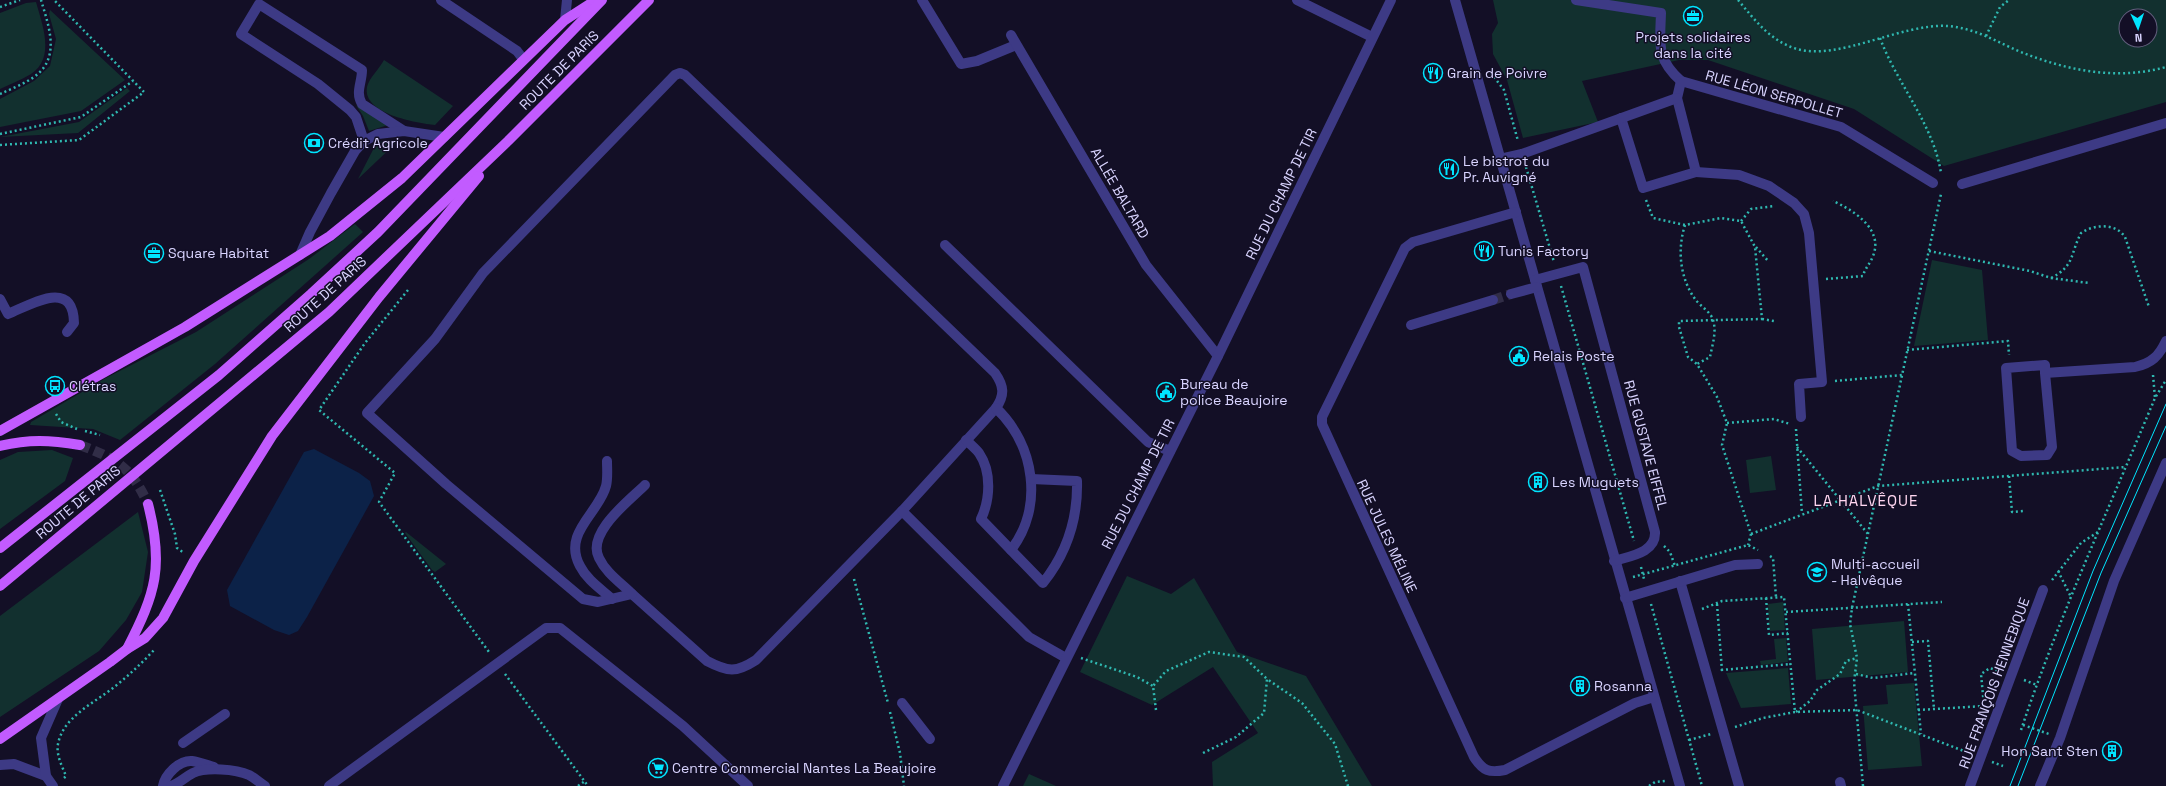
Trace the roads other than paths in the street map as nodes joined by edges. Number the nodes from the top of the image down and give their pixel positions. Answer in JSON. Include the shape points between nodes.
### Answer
{"nodes":[{"id":1,"x":441,"y":0,"type":"edge"},
{"id":2,"x":567,"y":0,"type":"edge"},
{"id":3,"x":596,"y":0,"type":"edge"},
{"id":4,"x":602,"y":0,"type":"edge"},
{"id":5,"x":649,"y":0,"type":"edge"},
{"id":6,"x":922,"y":0,"type":"edge"},
{"id":7,"x":1297,"y":0,"type":"edge"},
{"id":8,"x":1391,"y":0,"type":"edge"},
{"id":9,"x":1454,"y":0,"type":"edge"},
{"id":10,"x":1576,"y":0,"type":"edge"},
{"id":11,"x":256,"y":2,"type":"edge"},
{"id":12,"x":565,"y":20,"type":"junction"},
{"id":13,"x":1011,"y":36,"type":"dead end"},
{"id":14,"x":1372,"y":37,"type":"junction"},
{"id":15,"x":1016,"y":45,"type":"junction"},
{"id":16,"x":523,"y":59,"type":"junction"},
{"id":17,"x":1681,"y":82,"type":"junction"},
{"id":18,"x":1677,"y":98,"type":"junction"},
{"id":19,"x":1621,"y":118,"type":"junction"},
{"id":20,"x":2166,"y":123,"type":"edge"},
{"id":21,"x":404,"y":131,"type":"junction"},
{"id":22,"x":444,"y":137,"type":"junction"},
{"id":23,"x":364,"y":141,"type":"junction"},
{"id":24,"x":508,"y":141,"type":"junction"},
{"id":25,"x":1500,"y":159,"type":"junction"},
{"id":26,"x":1696,"y":172,"type":"junction"},
{"id":27,"x":1940,"y":182,"type":"road end"},
{"id":28,"x":1962,"y":184,"type":"dead end"},
{"id":29,"x":1516,"y":212,"type":"junction"},
{"id":30,"x":945,"y":245,"type":"dead end"},
{"id":31,"x":300,"y":255,"type":"junction"},
{"id":32,"x":1536,"y":283,"type":"junction"},
{"id":33,"x":1511,"y":294,"type":"tunnel mouth"},
{"id":34,"x":0,"y":299,"type":"edge"},
{"id":35,"x":1493,"y":300,"type":"tunnel mouth"},
{"id":36,"x":1411,"y":325,"type":"dead end"},
{"id":37,"x":67,"y":332,"type":"dead end"},
{"id":38,"x":2166,"y":341,"type":"edge"},
{"id":39,"x":1218,"y":356,"type":"junction"},
{"id":40,"x":2045,"y":373,"type":"junction"},
{"id":41,"x":996,"y":408,"type":"junction"},
{"id":42,"x":1801,"y":417,"type":"dead end"},
{"id":43,"x":0,"y":431,"type":"edge"},
{"id":44,"x":966,"y":440,"type":"junction"},
{"id":45,"x":80,"y":444,"type":"tunnel mouth"},
{"id":46,"x":0,"y":446,"type":"edge"},
{"id":47,"x":1170,"y":451,"type":"junction"},
{"id":48,"x":607,"y":461,"type":"dead end"},
{"id":49,"x":2166,"y":463,"type":"edge"},
{"id":50,"x":1031,"y":479,"type":"junction"},
{"id":51,"x":646,"y":485,"type":"dead end"},
{"id":52,"x":148,"y":504,"type":"tunnel mouth"},
{"id":53,"x":902,"y":511,"type":"junction"},
{"id":54,"x":0,"y":548,"type":"edge"},
{"id":55,"x":1011,"y":550,"type":"junction"},
{"id":56,"x":1614,"y":561,"type":"junction"},
{"id":57,"x":1758,"y":564,"type":"dead end"},
{"id":58,"x":1680,"y":581,"type":"junction"},
{"id":59,"x":0,"y":586,"type":"edge"},
{"id":60,"x":2043,"y":590,"type":"road end"},
{"id":61,"x":632,"y":594,"type":"junction"},
{"id":62,"x":1625,"y":598,"type":"junction"},
{"id":63,"x":612,"y":599,"type":"junction"},
{"id":64,"x":127,"y":649,"type":"junction"},
{"id":65,"x":1067,"y":655,"type":"junction"},
{"id":66,"x":1654,"y":697,"type":"junction"},
{"id":67,"x":58,"y":699,"type":"junction"},
{"id":68,"x":902,"y":703,"type":"dead end"},
{"id":69,"x":226,"y":714,"type":"dead end"},
{"id":70,"x":0,"y":739,"type":"edge"},
{"id":71,"x":930,"y":739,"type":"dead end"},
{"id":72,"x":183,"y":743,"type":"dead end"},
{"id":73,"x":0,"y":766,"type":"edge"},
{"id":74,"x":224,"y":770,"type":"junction"},
{"id":75,"x":46,"y":776,"type":"junction"},
{"id":76,"x":53,"y":786,"type":"edge"},
{"id":77,"x":163,"y":786,"type":"edge"},
{"id":78,"x":171,"y":786,"type":"edge"},
{"id":79,"x":265,"y":786,"type":"edge"},
{"id":80,"x":329,"y":786,"type":"edge"},
{"id":81,"x":748,"y":786,"type":"edge"},
{"id":82,"x":1003,"y":786,"type":"edge"},
{"id":83,"x":1680,"y":786,"type":"edge"},
{"id":84,"x":1739,"y":786,"type":"edge"},
{"id":85,"x":1970,"y":786,"type":"edge"},
{"id":86,"x":2040,"y":786,"type":"edge"}],
"edges":[{"from":1,"to":16,"type":"street","via":[[517,51]]},
{"from":2,"to":12,"type":"street"},
{"from":3,"to":12,"type":"main road"},
{"from":4,"to":54,"type":"main road","name":"ROUTE DE PARIS","via":[[378,232],[311,294],[219,375]]},
{"from":5,"to":24,"type":"main road","name":"ROUTE DE PARIS"},
{"from":6,"to":15,"type":"street","via":[[961,64],[977,61]]},
{"from":7,"to":14,"type":"street"},
{"from":8,"to":14,"type":"street","name":"RUE DU CHAMP DE TIR"},
{"from":9,"to":25,"type":"street"},
{"from":10,"to":17,"type":"street","via":[[1661,13],[1660,50],[1663,61]]},
{"from":11,"to":21,"type":"street","via":[[362,70],[358,97],[362,104]]},
{"from":11,"to":23,"type":"street","via":[[241,34],[318,84],[350,110],[356,117]]},
{"from":12,"to":16,"type":"main road"},
{"from":13,"to":15,"type":"street","name":"ALLÉE BALTARD"},
{"from":14,"to":39,"type":"street","name":"RUE DU CHAMP DE TIR"},
{"from":15,"to":39,"type":"street","name":"ALLÉE BALTARD","via":[[1146,265]]},
{"from":16,"to":22,"type":"main road"},
{"from":17,"to":18,"type":"street"},
{"from":17,"to":27,"type":"street","name":"RUE LÉON SERPOLLET","via":[[1841,127]]},
{"from":18,"to":19,"type":"street"},
{"from":18,"to":26,"type":"street"},
{"from":19,"to":25,"type":"street","via":[[1522,154]]},
{"from":19,"to":26,"type":"street","via":[[1643,188]]},
{"from":20,"to":28,"type":"street"},
{"from":21,"to":22,"type":"street"},
{"from":21,"to":23,"type":"street","via":[[378,134]]},
{"from":22,"to":31,"type":"main road","via":[[402,178],[330,236]]},
{"from":23,"to":31,"type":"street","via":[[355,151],[331,193]]},
{"from":24,"to":59,"type":"main road","name":"ROUTE DE PARIS","via":[[329,312]]},
{"from":24,"to":64,"type":"main road","via":[[379,297],[272,436],[194,561],[163,618],[145,638]]},
{"from":25,"to":29,"type":"street"},
{"from":26,"to":42,"type":"street","via":[[1739,175],[1770,186],[1794,203],[1804,214],[1809,233],[1822,382],[1799,384]]},
{"from":29,"to":32,"type":"street"},
{"from":29,"to":66,"type":"street","name":"RUE JULES MÉLINE","via":[[1413,242],[1405,248],[1322,417],[1322,424],[1467,743],[1483,769],[1489,772],[1505,770],[1635,703]]},
{"from":30,"to":47,"type":"street","via":[[1148,442]]},
{"from":31,"to":43,"type":"main road","via":[[185,327],[49,401]]},
{"from":32,"to":33,"type":"street","name":"RUE GUSTAVE EIFFEL"},
{"from":32,"to":56,"type":"street"},
{"from":32,"to":56,"type":"street","name":"RUE GUSTAVE EIFFEL","via":[[1583,267],[1655,538],[1652,545],[1637,554]]},
{"from":34,"to":37,"type":"street","via":[[8,314],[48,298],[68,301],[74,309],[74,323]]},
{"from":35,"to":36,"type":"street"},
{"from":38,"to":40,"type":"street","via":[[2151,361],[2131,367]]},
{"from":39,"to":47,"type":"street","name":"RUE DU CHAMP DE TIR"},
{"from":40,"to":40,"type":"street","via":[[2052,447],[2047,455],[2021,456],[2012,451],[2006,368],[2045,365]]},
{"from":41,"to":44,"type":"street"},
{"from":41,"to":50,"type":"street","via":[[1007,418],[1021,440],[1030,465]]},
{"from":41,"to":63,"type":"street","via":[[1002,399],[1003,391],[995,373],[685,75],[675,75],[483,273],[435,339],[367,413],[446,484],[583,599],[598,602]]},
{"from":44,"to":53,"type":"street"},
{"from":44,"to":55,"type":"street","via":[[979,453],[986,470],[988,490],[986,509],[981,519]]},
{"from":45,"to":46,"type":"main road","via":[[23,440]]},
{"from":47,"to":65,"type":"street","name":"RUE DU CHAMP DE TIR"},
{"from":48,"to":63,"type":"street","via":[[606,486],[601,498],[581,526],[576,553],[579,566],[588,578]]},
{"from":49,"to":86,"type":"street","via":[[2114,581],[2060,738]]},
{"from":50,"to":55,"type":"street","via":[[1028,516],[1018,541]]},
{"from":50,"to":55,"type":"street","via":[[1077,481],[1071,530],[1056,567],[1043,584]]},
{"from":51,"to":61,"type":"street","via":[[604,526],[598,536],[598,557],[606,570]]},
{"from":52,"to":64,"type":"main road","via":[[155,530],[157,562],[153,589]]},
{"from":53,"to":61,"type":"street","via":[[756,660],[744,668],[733,671],[719,668],[707,661]]},
{"from":53,"to":65,"type":"street","via":[[1029,637]]},
{"from":56,"to":62,"type":"street"},
{"from":57,"to":58,"type":"street","via":[[1735,565]]},
{"from":58,"to":62,"type":"street"},
{"from":58,"to":84,"type":"street"},
{"from":60,"to":85,"type":"street","name":"RUE FRANÇOIS HENNEBIQUE"},
{"from":61,"to":63,"type":"street"},
{"from":62,"to":66,"type":"street"},
{"from":64,"to":67,"type":"main road"},
{"from":65,"to":82,"type":"street","name":"RUE DU CHAMP DE TIR"},
{"from":66,"to":83,"type":"street"},
{"from":67,"to":70,"type":"main road"},
{"from":67,"to":75,"type":"street","via":[[41,738]]},
{"from":68,"to":71,"type":"street"},
{"from":69,"to":72,"type":"street"},
{"from":73,"to":75,"type":"street","via":[[14,764]]},
{"from":74,"to":77,"type":"street","via":[[193,761],[184,763],[169,773]]},
{"from":74,"to":78,"type":"street","via":[[199,771]]},
{"from":74,"to":79,"type":"street","via":[[248,775]]},
{"from":75,"to":76,"type":"street"},
{"from":80,"to":81,"type":"street","via":[[546,628],[560,628],[683,726]]}]}
